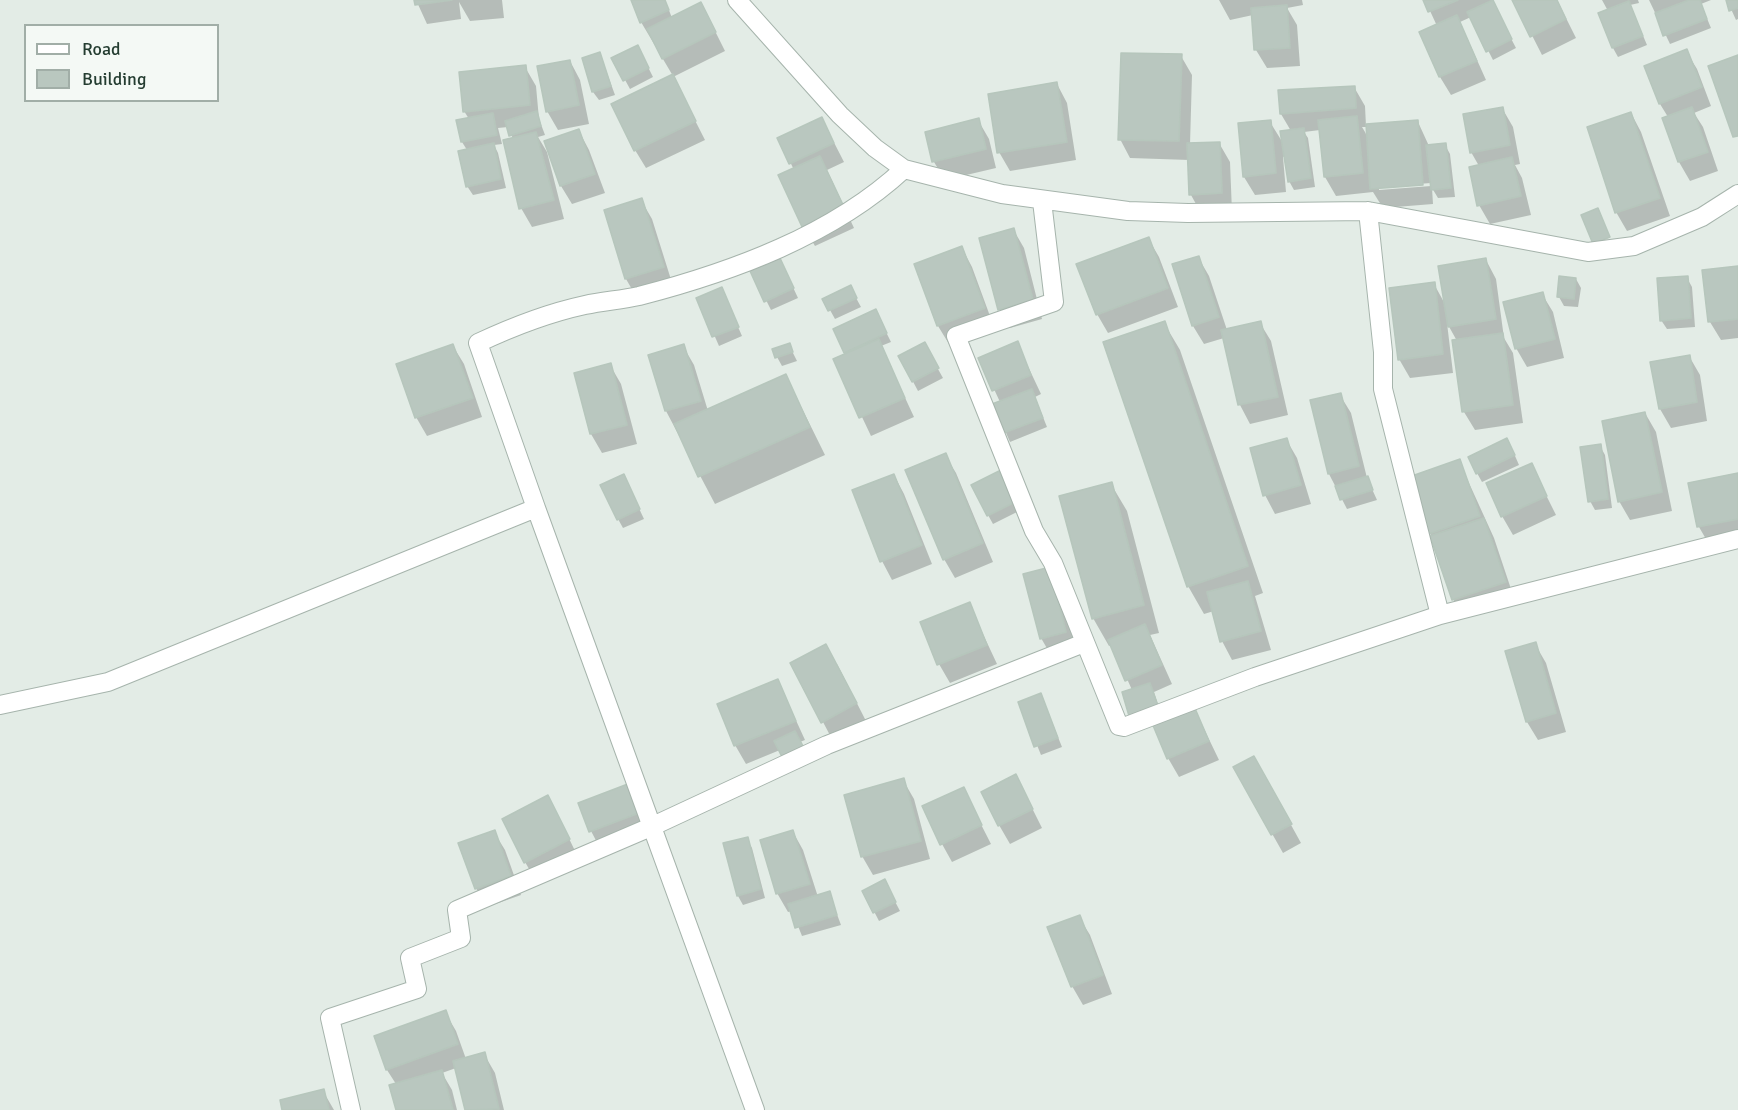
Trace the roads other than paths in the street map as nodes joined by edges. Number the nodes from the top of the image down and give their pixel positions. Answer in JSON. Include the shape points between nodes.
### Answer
{"nodes":[{"id":1,"x":737,"y":0,"type":"edge"},
{"id":2,"x":904,"y":169,"type":"junction"},
{"id":3,"x":1738,"y":194,"type":"edge"},
{"id":4,"x":1042,"y":201,"type":"junction"},
{"id":5,"x":1368,"y":211,"type":"junction"},
{"id":6,"x":536,"y":508,"type":"junction"},
{"id":7,"x":1738,"y":539,"type":"edge"},
{"id":8,"x":1440,"y":615,"type":"junction"},
{"id":9,"x":1084,"y":643,"type":"junction"},
{"id":10,"x":0,"y":705,"type":"edge"},
{"id":11,"x":653,"y":826,"type":"junction"},
{"id":12,"x":351,"y":1110,"type":"edge"},
{"id":13,"x":755,"y":1110,"type":"edge"}],
"edges":[{"from":1,"to":2,"type":"street","via":[[840,115]]},
{"from":2,"to":4,"type":"street"},
{"from":2,"to":6,"type":"street","via":[[849,211],[723,270],[636,296],[538,318],[478,343]]},
{"from":3,"to":5,"type":"street","via":[[1702,218],[1634,246],[1588,252]]},
{"from":4,"to":5,"type":"street","via":[[1188,213]]},
{"from":4,"to":9,"type":"street","via":[[1054,302],[956,336],[1034,531],[1053,563]]},
{"from":5,"to":8,"type":"street","via":[[1383,352],[1383,389]]},
{"from":6,"to":10,"type":"street","via":[[108,682]]},
{"from":6,"to":11,"type":"street"},
{"from":7,"to":8,"type":"street"},
{"from":8,"to":9,"type":"street","via":[[1255,677],[1124,727],[1116,720]]},
{"from":9,"to":11,"type":"street","via":[[827,745]]},
{"from":11,"to":12,"type":"street","via":[[457,910],[461,938],[410,958],[417,989],[330,1018]]},
{"from":11,"to":13,"type":"street"}]}
